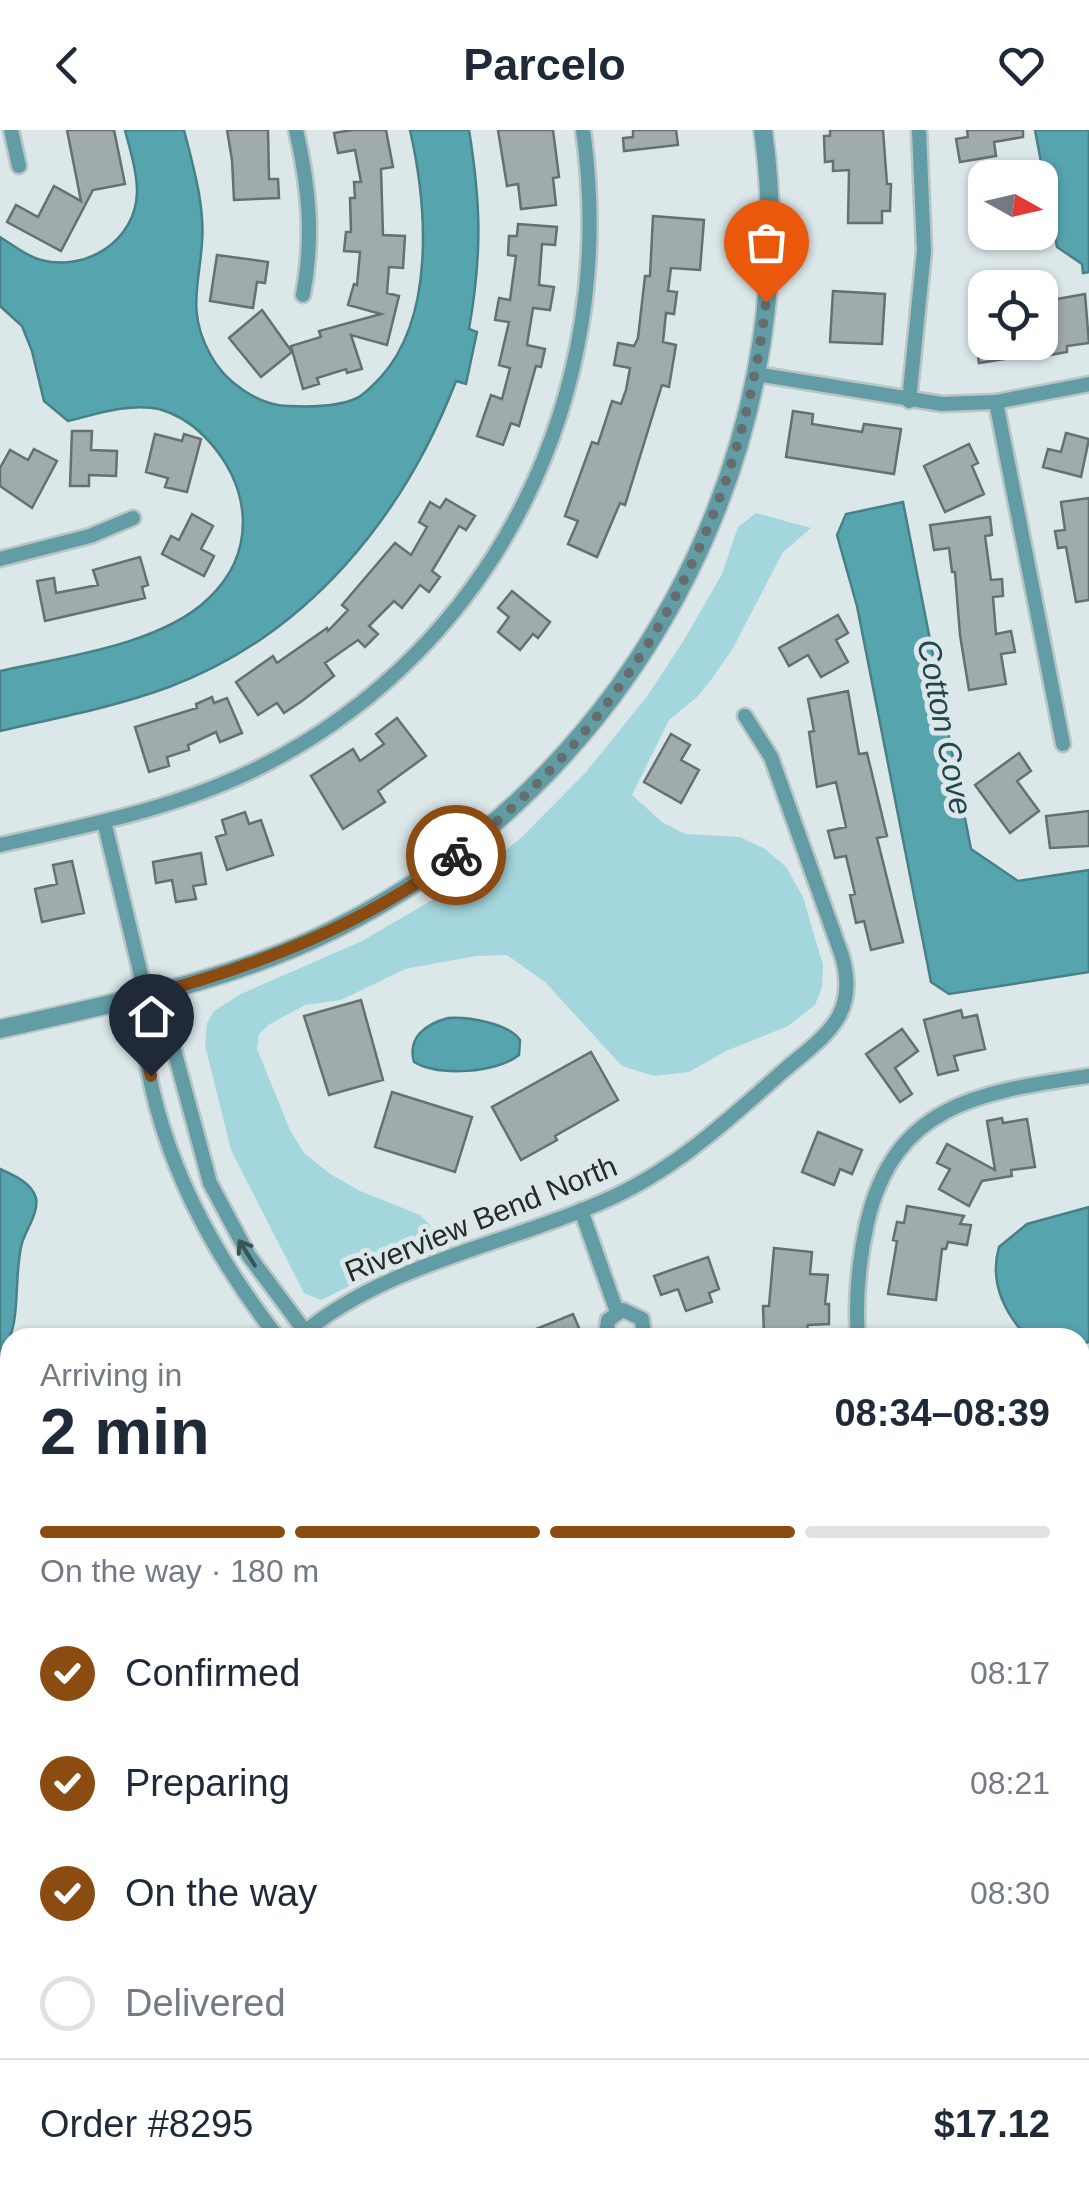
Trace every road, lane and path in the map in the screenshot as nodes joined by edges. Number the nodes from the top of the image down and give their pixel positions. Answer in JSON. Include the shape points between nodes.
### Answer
{"nodes":[{"id":1,"x":11,"y":130,"type":"edge"},
{"id":2,"x":296,"y":130,"type":"edge"},
{"id":3,"x":583,"y":130,"type":"edge"},
{"id":4,"x":764,"y":130,"type":"edge"},
{"id":5,"x":919,"y":130,"type":"edge"},
{"id":6,"x":20,"y":166,"type":"dead end"},
{"id":7,"x":303,"y":295,"type":"dead end"},
{"id":8,"x":756,"y":374,"type":"junction"},
{"id":9,"x":1089,"y":384,"type":"edge"},
{"id":10,"x":909,"y":402,"type":"junction"},
{"id":11,"x":996,"y":402,"type":"junction"},
{"id":12,"x":134,"y":518,"type":"dead end"},
{"id":13,"x":0,"y":558,"type":"edge"},
{"id":14,"x":745,"y":716,"type":"dead end"},
{"id":15,"x":1063,"y":744,"type":"dead end"},
{"id":16,"x":104,"y":821,"type":"junction"},
{"id":17,"x":0,"y":845,"type":"edge"},
{"id":18,"x":146,"y":996,"type":"junction"},
{"id":19,"x":0,"y":1029,"type":"edge"},
{"id":20,"x":1089,"y":1076,"type":"edge"},
{"id":21,"x":186,"y":1098,"type":"junction"},
{"id":22,"x":158,"y":1105,"type":"junction"},
{"id":23,"x":581,"y":1210,"type":"junction"},
{"id":24,"x":616,"y":1312,"type":"junction"},
{"id":25,"x":271,"y":1328,"type":"edge"},
{"id":26,"x":299,"y":1328,"type":"edge"},
{"id":27,"x":314,"y":1328,"type":"edge"},
{"id":28,"x":605,"y":1328,"type":"edge"},
{"id":29,"x":645,"y":1328,"type":"edge"},
{"id":30,"x":858,"y":1328,"type":"edge"}],
"edges":[{"from":1,"to":6,"type":"street"},
{"from":2,"to":7,"type":"street","via":[[311,223]]},
{"from":3,"to":16,"type":"street","via":[[590,246],[579,344],[552,443],[482,573],[418,651],[314,736],[212,788]]},
{"from":4,"to":8,"type":"street","via":[[770,218]]},
{"from":5,"to":10,"type":"street","via":[[924,250]]},
{"from":8,"to":10,"type":"street"},
{"from":8,"to":18,"type":"street","via":[[718,506],[673,604],[611,701],[539,783],[440,867],[364,914],[265,959]]},
{"from":9,"to":11,"type":"street"},
{"from":10,"to":11,"type":"street"},
{"from":11,"to":15,"type":"street"},
{"from":12,"to":13,"type":"street"},
{"from":14,"to":23,"type":"street","name":"Riverview Bend North","via":[[778,774],[842,956],[845,1007],[826,1034],[693,1150]]},
{"from":16,"to":17,"type":"street"},
{"from":16,"to":18,"type":"street"},
{"from":18,"to":19,"type":"street"},
{"from":18,"to":21,"type":"street","via":[[173,1046]]},
{"from":18,"to":22,"type":"street","via":[[144,1048]]},
{"from":20,"to":30,"type":"street","via":[[958,1104],[899,1148],[877,1185],[866,1230]]},
{"from":21,"to":22,"type":"street"},
{"from":26,"to":21,"type":"street","one_way":true,"via":[[218,1200]]},
{"from":22,"to":25,"type":"street","via":[[195,1212]]},
{"from":23,"to":24,"type":"street"},
{"from":23,"to":27,"type":"street","name":"Riverview Bend North","via":[[396,1277]]},
{"from":24,"to":28,"type":"street"},
{"from":24,"to":29,"type":"street","via":[[636,1314]]}]}
